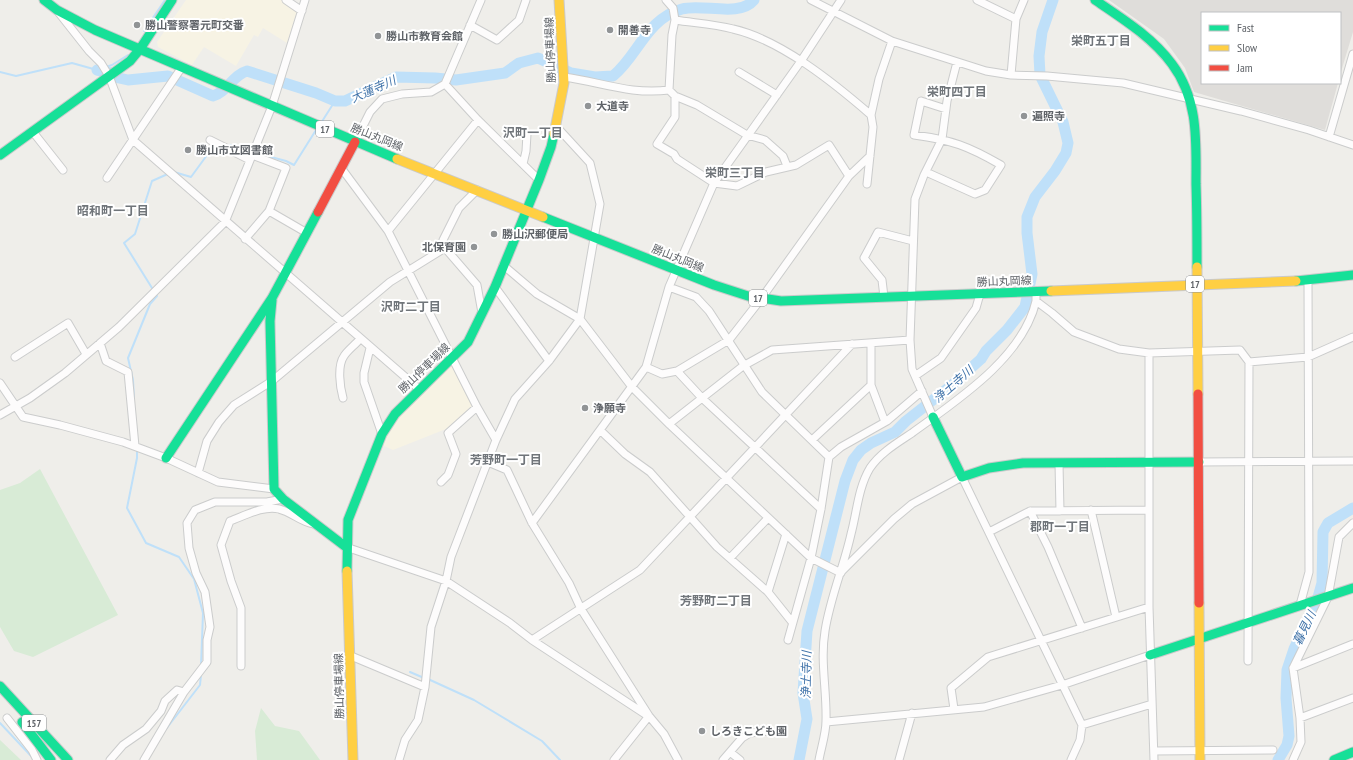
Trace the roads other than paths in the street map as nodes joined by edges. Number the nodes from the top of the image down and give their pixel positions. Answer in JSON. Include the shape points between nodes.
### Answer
{"nodes":[{"id":1,"x":44,"y":0,"type":"edge"},
{"id":2,"x":172,"y":0,"type":"edge"},
{"id":3,"x":286,"y":0,"type":"edge"},
{"id":4,"x":305,"y":0,"type":"edge"},
{"id":5,"x":481,"y":0,"type":"edge"},
{"id":6,"x":526,"y":0,"type":"edge"},
{"id":7,"x":559,"y":0,"type":"edge"},
{"id":8,"x":811,"y":0,"type":"edge"},
{"id":9,"x":841,"y":0,"type":"edge"},
{"id":10,"x":977,"y":0,"type":"edge"},
{"id":11,"x":1024,"y":0,"type":"edge"},
{"id":12,"x":1095,"y":0,"type":"edge"},
{"id":13,"x":668,"y":1,"type":"edge"},
{"id":14,"x":57,"y":10,"type":"junction"},
{"id":15,"x":302,"y":10,"type":"junction"},
{"id":16,"x":835,"y":11,"type":"junction"},
{"id":17,"x":1016,"y":19,"type":"junction"},
{"id":18,"x":675,"y":20,"type":"junction"},
{"id":19,"x":470,"y":25,"type":"junction"},
{"id":20,"x":892,"y":41,"type":"junction"},
{"id":21,"x":140,"y":49,"type":"junction"},
{"id":22,"x":1353,"y":54,"type":"edge"},
{"id":23,"x":802,"y":61,"type":"junction"},
{"id":24,"x":957,"y":62,"type":"junction"},
{"id":25,"x":182,"y":67,"type":"junction"},
{"id":26,"x":739,"y":72,"type":"dead end"},
{"id":27,"x":1014,"y":75,"type":"junction"},
{"id":28,"x":109,"y":76,"type":"junction"},
{"id":29,"x":564,"y":77,"type":"junction"},
{"id":30,"x":445,"y":84,"type":"junction"},
{"id":31,"x":669,"y":90,"type":"junction"},
{"id":32,"x":777,"y":95,"type":"junction"},
{"id":33,"x":675,"y":96,"type":"junction"},
{"id":34,"x":1190,"y":97,"type":"junction"},
{"id":35,"x":272,"y":106,"type":"junction"},
{"id":36,"x":946,"y":109,"type":"junction"},
{"id":37,"x":871,"y":115,"type":"junction"},
{"id":38,"x":478,"y":120,"type":"junction"},
{"id":39,"x":556,"y":126,"type":"junction"},
{"id":40,"x":33,"y":132,"type":"junction"},
{"id":41,"x":527,"y":134,"type":"dead end"},
{"id":42,"x":747,"y":135,"type":"junction"},
{"id":43,"x":1329,"y":137,"type":"junction"},
{"id":44,"x":942,"y":139,"type":"junction"},
{"id":45,"x":133,"y":140,"type":"junction"},
{"id":46,"x":210,"y":140,"type":"dead end"},
{"id":47,"x":355,"y":142,"type":"junction"},
{"id":48,"x":1353,"y":145,"type":"edge"},
{"id":49,"x":0,"y":155,"type":"edge"},
{"id":50,"x":870,"y":156,"type":"junction"},
{"id":51,"x":251,"y":157,"type":"junction"},
{"id":52,"x":523,"y":164,"type":"junction"},
{"id":53,"x":787,"y":166,"type":"junction"},
{"id":54,"x":342,"y":169,"type":"junction"},
{"id":55,"x":63,"y":170,"type":"dead end"},
{"id":56,"x":434,"y":172,"type":"junction"},
{"id":57,"x":926,"y":172,"type":"junction"},
{"id":58,"x":849,"y":176,"type":"junction"},
{"id":59,"x":108,"y":178,"type":"dead end"},
{"id":60,"x":539,"y":180,"type":"junction"},
{"id":61,"x":714,"y":183,"type":"junction"},
{"id":62,"x":868,"y":184,"type":"dead end"},
{"id":63,"x":477,"y":190,"type":"junction"},
{"id":64,"x":527,"y":209,"type":"junction"},
{"id":65,"x":269,"y":211,"type":"junction"},
{"id":66,"x":225,"y":222,"type":"junction"},
{"id":67,"x":388,"y":231,"type":"junction"},
{"id":68,"x":307,"y":233,"type":"junction"},
{"id":69,"x":594,"y":237,"type":"junction"},
{"id":70,"x":245,"y":239,"type":"junction"},
{"id":71,"x":913,"y":241,"type":"junction"},
{"id":72,"x":445,"y":248,"type":"junction"},
{"id":73,"x":503,"y":265,"type":"junction"},
{"id":74,"x":410,"y":270,"type":"junction"},
{"id":75,"x":675,"y":270,"type":"junction"},
{"id":76,"x":286,"y":274,"type":"junction"},
{"id":77,"x":1353,"y":275,"type":"edge"},
{"id":78,"x":1308,"y":281,"type":"junction"},
{"id":79,"x":1198,"y":284,"type":"junction"},
{"id":80,"x":669,"y":286,"type":"junction"},
{"id":81,"x":495,"y":287,"type":"junction"},
{"id":82,"x":980,"y":294,"type":"junction"},
{"id":83,"x":912,"y":296,"type":"junction"},
{"id":84,"x":884,"y":297,"type":"junction"},
{"id":85,"x":1036,"y":297,"type":"junction"},
{"id":86,"x":272,"y":298,"type":"junction"},
{"id":87,"x":761,"y":299,"type":"junction"},
{"id":88,"x":482,"y":313,"type":"junction"},
{"id":89,"x":580,"y":319,"type":"junction"},
{"id":90,"x":341,"y":323,"type":"junction"},
{"id":91,"x":1353,"y":337,"type":"edge"},
{"id":92,"x":360,"y":339,"type":"junction"},
{"id":93,"x":728,"y":340,"type":"junction"},
{"id":94,"x":910,"y":340,"type":"junction"},
{"id":95,"x":100,"y":342,"type":"junction"},
{"id":96,"x":852,"y":344,"type":"junction"},
{"id":97,"x":871,"y":344,"type":"junction"},
{"id":98,"x":370,"y":348,"type":"junction"},
{"id":99,"x":1198,"y":350,"type":"junction"},
{"id":100,"x":1148,"y":353,"type":"junction"},
{"id":101,"x":86,"y":354,"type":"junction"},
{"id":102,"x":15,"y":357,"type":"dead end"},
{"id":103,"x":1308,"y":357,"type":"junction"},
{"id":104,"x":453,"y":358,"type":"junction"},
{"id":105,"x":549,"y":361,"type":"junction"},
{"id":106,"x":1249,"y":362,"type":"junction"},
{"id":107,"x":743,"y":366,"type":"junction"},
{"id":108,"x":646,"y":367,"type":"junction"},
{"id":109,"x":677,"y":371,"type":"junction"},
{"id":110,"x":915,"y":376,"type":"junction"},
{"id":111,"x":272,"y":381,"type":"junction"},
{"id":112,"x":0,"y":383,"type":"edge"},
{"id":113,"x":870,"y":385,"type":"junction"},
{"id":114,"x":632,"y":387,"type":"junction"},
{"id":115,"x":419,"y":389,"type":"junction"},
{"id":116,"x":923,"y":393,"type":"junction"},
{"id":117,"x":343,"y":398,"type":"dead end"},
{"id":118,"x":702,"y":398,"type":"junction"},
{"id":119,"x":17,"y":407,"type":"junction"},
{"id":120,"x":477,"y":407,"type":"junction"},
{"id":121,"x":0,"y":415,"type":"edge"},
{"id":122,"x":786,"y":415,"type":"junction"},
{"id":123,"x":934,"y":417,"type":"junction"},
{"id":124,"x":885,"y":422,"type":"junction"},
{"id":125,"x":668,"y":424,"type":"junction"},
{"id":126,"x":600,"y":430,"type":"junction"},
{"id":127,"x":382,"y":434,"type":"junction"},
{"id":128,"x":496,"y":440,"type":"junction"},
{"id":129,"x":812,"y":440,"type":"junction"},
{"id":130,"x":135,"y":446,"type":"junction"},
{"id":131,"x":755,"y":447,"type":"junction"},
{"id":132,"x":829,"y":457,"type":"junction"},
{"id":133,"x":166,"y":458,"type":"junction"},
{"id":134,"x":1353,"y":461,"type":"edge"},
{"id":135,"x":488,"y":462,"type":"junction"},
{"id":136,"x":1199,"y":462,"type":"junction"},
{"id":137,"x":1247,"y":462,"type":"junction"},
{"id":138,"x":1308,"y":462,"type":"junction"},
{"id":139,"x":1059,"y":463,"type":"junction"},
{"id":140,"x":1149,"y":463,"type":"junction"},
{"id":141,"x":198,"y":473,"type":"junction"},
{"id":142,"x":962,"y":476,"type":"junction"},
{"id":143,"x":725,"y":477,"type":"junction"},
{"id":144,"x":440,"y":482,"type":"dead end"},
{"id":145,"x":274,"y":489,"type":"junction"},
{"id":146,"x":283,"y":499,"type":"junction"},
{"id":147,"x":821,"y":509,"type":"junction"},
{"id":148,"x":1091,"y":510,"type":"junction"},
{"id":149,"x":1148,"y":510,"type":"junction"},
{"id":150,"x":1030,"y":511,"type":"junction"},
{"id":151,"x":1060,"y":511,"type":"junction"},
{"id":152,"x":690,"y":517,"type":"junction"},
{"id":153,"x":768,"y":518,"type":"junction"},
{"id":154,"x":532,"y":523,"type":"junction"},
{"id":155,"x":314,"y":524,"type":"junction"},
{"id":156,"x":1353,"y":524,"type":"edge"},
{"id":157,"x":989,"y":532,"type":"junction"},
{"id":158,"x":786,"y":534,"type":"junction"},
{"id":159,"x":346,"y":547,"type":"junction"},
{"id":160,"x":730,"y":558,"type":"junction"},
{"id":161,"x":813,"y":559,"type":"junction"},
{"id":162,"x":841,"y":573,"type":"junction"},
{"id":163,"x":446,"y":581,"type":"junction"},
{"id":164,"x":1353,"y":588,"type":"edge"},
{"id":165,"x":768,"y":592,"type":"junction"},
{"id":166,"x":1328,"y":597,"type":"junction"},
{"id":167,"x":1301,"y":604,"type":"junction"},
{"id":168,"x":1149,"y":607,"type":"junction"},
{"id":169,"x":581,"y":609,"type":"junction"},
{"id":170,"x":1116,"y":617,"type":"junction"},
{"id":171,"x":792,"y":622,"type":"junction"},
{"id":172,"x":1248,"y":622,"type":"junction"},
{"id":173,"x":1082,"y":628,"type":"junction"},
{"id":174,"x":1200,"y":638,"type":"junction"},
{"id":175,"x":532,"y":640,"type":"junction"},
{"id":176,"x":788,"y":640,"type":"dead end"},
{"id":177,"x":1041,"y":640,"type":"junction"},
{"id":178,"x":1353,"y":644,"type":"edge"},
{"id":179,"x":1150,"y":655,"type":"junction"},
{"id":180,"x":351,"y":656,"type":"junction"},
{"id":181,"x":1248,"y":660,"type":"dead end"},
{"id":182,"x":241,"y":666,"type":"dead end"},
{"id":183,"x":1293,"y":668,"type":"junction"},
{"id":184,"x":1062,"y":685,"type":"junction"},
{"id":185,"x":0,"y":686,"type":"edge"},
{"id":186,"x":425,"y":687,"type":"junction"},
{"id":187,"x":184,"y":692,"type":"junction"},
{"id":188,"x":0,"y":696,"type":"edge"},
{"id":189,"x":1353,"y":698,"type":"edge"},
{"id":190,"x":1152,"y":704,"type":"junction"},
{"id":191,"x":954,"y":709,"type":"junction"},
{"id":192,"x":912,"y":713,"type":"junction"},
{"id":193,"x":649,"y":716,"type":"junction"},
{"id":194,"x":6,"y":718,"type":"dead end"},
{"id":195,"x":1300,"y":718,"type":"junction"},
{"id":196,"x":826,"y":722,"type":"junction"},
{"id":197,"x":1082,"y":725,"type":"junction"},
{"id":198,"x":769,"y":730,"type":"dead end"},
{"id":199,"x":1154,"y":750,"type":"junction"},
{"id":200,"x":1199,"y":750,"type":"junction"},
{"id":201,"x":1273,"y":750,"type":"dead end"},
{"id":202,"x":730,"y":752,"type":"junction"},
{"id":203,"x":1353,"y":752,"type":"edge"},
{"id":204,"x":37,"y":760,"type":"edge"},
{"id":205,"x":51,"y":760,"type":"edge"},
{"id":206,"x":68,"y":760,"type":"edge"},
{"id":207,"x":110,"y":760,"type":"edge"},
{"id":208,"x":144,"y":760,"type":"edge"},
{"id":209,"x":353,"y":760,"type":"edge"},
{"id":210,"x":399,"y":760,"type":"edge"},
{"id":211,"x":614,"y":760,"type":"edge"},
{"id":212,"x":678,"y":760,"type":"edge"},
{"id":213,"x":723,"y":760,"type":"edge"},
{"id":214,"x":740,"y":760,"type":"edge"},
{"id":215,"x":818,"y":760,"type":"edge"},
{"id":216,"x":899,"y":760,"type":"edge"},
{"id":217,"x":1071,"y":760,"type":"edge"},
{"id":218,"x":1154,"y":760,"type":"edge"},
{"id":219,"x":1200,"y":760,"type":"edge"},
{"id":220,"x":1293,"y":760,"type":"edge"},
{"id":221,"x":1334,"y":760,"type":"edge"}],
"edges":[{"from":1,"to":14,"type":"main road","name":"勝山丸岡線","number":"17"},
{"from":2,"to":21,"type":"main road"},
{"from":3,"to":15,"type":"street"},
{"from":4,"to":15,"type":"street"},
{"from":5,"to":19,"type":"street"},
{"from":6,"to":19,"type":"street","via":[[519,20],[497,40]]},
{"from":7,"to":29,"type":"main road","name":"勝山停車場線"},
{"from":8,"to":16,"type":"street"},
{"from":9,"to":16,"type":"street"},
{"from":10,"to":17,"type":"street"},
{"from":11,"to":17,"type":"street"},
{"from":12,"to":34,"type":"main road","via":[[1163,50]]},
{"from":13,"to":18,"type":"street","via":[[673,8]]},
{"from":14,"to":21,"type":"main road","name":"勝山丸岡線","number":"17"},
{"from":14,"to":28,"type":"street"},
{"from":15,"to":35,"type":"street"},
{"from":16,"to":20,"type":"street"},
{"from":16,"to":23,"type":"street"},
{"from":17,"to":27,"type":"street"},
{"from":18,"to":23,"type":"street","via":[[733,29],[765,41]]},
{"from":18,"to":31,"type":"street"},
{"from":19,"to":30,"type":"street"},
{"from":20,"to":24,"type":"street"},
{"from":20,"to":37,"type":"street","via":[[879,79]]},
{"from":21,"to":25,"type":"main road","name":"勝山丸岡線","number":"17"},
{"from":21,"to":28,"type":"main road","via":[[130,61]]},
{"from":22,"to":43,"type":"street"},
{"from":23,"to":32,"type":"street"},
{"from":23,"to":37,"type":"street"},
{"from":24,"to":27,"type":"street","via":[[986,71]]},
{"from":24,"to":36,"type":"street"},
{"from":25,"to":35,"type":"main road","name":"勝山丸岡線","number":"17"},
{"from":25,"to":45,"type":"street"},
{"from":26,"to":32,"type":"street"},
{"from":27,"to":34,"type":"street","via":[[1123,83]]},
{"from":28,"to":40,"type":"main road"},
{"from":28,"to":45,"type":"street"},
{"from":29,"to":31,"type":"street","via":[[618,89],[655,92]]},
{"from":29,"to":39,"type":"main road","name":"勝山停車場線"},
{"from":30,"to":38,"type":"street"},
{"from":30,"to":47,"type":"street","via":[[431,92],[402,94],[382,99],[370,112]]},
{"from":31,"to":33,"type":"street"},
{"from":32,"to":42,"type":"street"},
{"from":33,"to":42,"type":"street","via":[[698,105]]},
{"from":33,"to":61,"type":"street","via":[[675,117],[657,144]]},
{"from":34,"to":43,"type":"street"},
{"from":34,"to":79,"type":"main road","via":[[1196,125]]},
{"from":35,"to":47,"type":"main road","name":"勝山丸岡線","number":"17"},
{"from":35,"to":51,"type":"street"},
{"from":36,"to":44,"type":"street"},
{"from":36,"to":44,"type":"street","via":[[921,101],[914,135]]},
{"from":37,"to":50,"type":"street","via":[[873,127]]},
{"from":38,"to":52,"type":"street"},
{"from":38,"to":56,"type":"street"},
{"from":39,"to":60,"type":"main road","name":"勝山停車場線"},
{"from":39,"to":69,"type":"street","via":[[590,163],[600,204]]},
{"from":40,"to":49,"type":"main road"},
{"from":40,"to":55,"type":"street"},
{"from":41,"to":52,"type":"street"},
{"from":42,"to":53,"type":"street","via":[[765,140],[783,156]]},
{"from":42,"to":61,"type":"street"},
{"from":43,"to":48,"type":"street"},
{"from":44,"to":57,"type":"street"},
{"from":44,"to":57,"type":"street","via":[[972,148],[1001,165],[985,190],[975,194]]},
{"from":45,"to":59,"type":"street"},
{"from":45,"to":66,"type":"street"},
{"from":46,"to":51,"type":"street"},
{"from":47,"to":54,"type":"main road"},
{"from":47,"to":56,"type":"main road","name":"勝山丸岡線","number":"17"},
{"from":50,"to":58,"type":"street"},
{"from":50,"to":62,"type":"street"},
{"from":51,"to":65,"type":"street","via":[[286,168]]},
{"from":51,"to":66,"type":"street"},
{"from":52,"to":60,"type":"street"},
{"from":53,"to":58,"type":"street","via":[[796,165],[829,145]]},
{"from":53,"to":61,"type":"street","via":[[766,172],[737,186]]},
{"from":54,"to":67,"type":"street"},
{"from":54,"to":68,"type":"main road"},
{"from":56,"to":63,"type":"main road","name":"勝山丸岡線","number":"17"},
{"from":56,"to":67,"type":"street"},
{"from":57,"to":71,"type":"street","via":[[915,199]]},
{"from":58,"to":87,"type":"street"},
{"from":60,"to":64,"type":"main road","name":"勝山停車場線"},
{"from":61,"to":75,"type":"street"},
{"from":63,"to":64,"type":"main road","name":"勝山丸岡線","number":"17"},
{"from":63,"to":72,"type":"street","via":[[459,208],[443,240]]},
{"from":64,"to":69,"type":"main road","name":"勝山丸岡線","number":"17"},
{"from":64,"to":73,"type":"main road","name":"勝山停車場線"},
{"from":65,"to":68,"type":"street"},
{"from":65,"to":70,"type":"street"},
{"from":66,"to":70,"type":"street"},
{"from":66,"to":95,"type":"street","via":[[119,327]]},
{"from":67,"to":74,"type":"street"},
{"from":68,"to":76,"type":"main road"},
{"from":69,"to":75,"type":"main road","name":"勝山丸岡線","number":"17"},
{"from":69,"to":89,"type":"street"},
{"from":70,"to":76,"type":"street"},
{"from":71,"to":83,"type":"street"},
{"from":71,"to":84,"type":"street","via":[[878,232],[864,258],[882,280]]},
{"from":72,"to":74,"type":"street"},
{"from":72,"to":88,"type":"street","via":[[477,284]]},
{"from":73,"to":81,"type":"main road","name":"勝山停車場線"},
{"from":73,"to":89,"type":"street","via":[[537,294]]},
{"from":74,"to":90,"type":"street","via":[[390,282]]},
{"from":74,"to":104,"type":"street"},
{"from":75,"to":80,"type":"street"},
{"from":75,"to":87,"type":"main road","name":"勝山丸岡線","number":"17","via":[[731,292]]},
{"from":76,"to":86,"type":"main road"},
{"from":76,"to":90,"type":"street"},
{"from":77,"to":78,"type":"main road","name":"勝山丸岡線","number":"17"},
{"from":78,"to":79,"type":"main road","name":"勝山丸岡線","number":"17"},
{"from":78,"to":103,"type":"street"},
{"from":79,"to":85,"type":"main road","name":"勝山丸岡線","number":"17"},
{"from":79,"to":99,"type":"main road"},
{"from":80,"to":93,"type":"street","via":[[696,297]]},
{"from":80,"to":108,"type":"street"},
{"from":81,"to":88,"type":"main road","name":"勝山停車場線"},
{"from":81,"to":105,"type":"street"},
{"from":82,"to":83,"type":"main road","name":"勝山丸岡線","number":"17"},
{"from":82,"to":85,"type":"main road","name":"勝山丸岡線","number":"17"},
{"from":82,"to":110,"type":"street","via":[[976,308],[941,358]]},
{"from":83,"to":84,"type":"main road","name":"勝山丸岡線","number":"17"},
{"from":83,"to":94,"type":"street"},
{"from":84,"to":87,"type":"main road","name":"勝山丸岡線","number":"17","via":[[780,302]]},
{"from":85,"to":100,"type":"street","via":[[1074,332],[1119,349]]},
{"from":85,"to":123,"type":"street","via":[[1032,315],[1024,331],[996,367]]},
{"from":86,"to":111,"type":"main road"},
{"from":86,"to":133,"type":"main road"},
{"from":87,"to":93,"type":"street"},
{"from":88,"to":104,"type":"main road","name":"勝山停車場線","via":[[468,342]]},
{"from":89,"to":105,"type":"street"},
{"from":89,"to":114,"type":"street"},
{"from":90,"to":92,"type":"street"},
{"from":90,"to":111,"type":"street"},
{"from":91,"to":103,"type":"street"},
{"from":92,"to":98,"type":"street"},
{"from":92,"to":117,"type":"street","via":[[343,357],[340,388]]},
{"from":93,"to":107,"type":"street"},
{"from":93,"to":109,"type":"street"},
{"from":94,"to":97,"type":"street"},
{"from":94,"to":110,"type":"street","via":[[912,369]]},
{"from":95,"to":101,"type":"street"},
{"from":95,"to":130,"type":"street","via":[[106,361],[128,372]]},
{"from":96,"to":97,"type":"street"},
{"from":96,"to":107,"type":"street","via":[[777,349]]},
{"from":96,"to":122,"type":"street"},
{"from":97,"to":113,"type":"street"},
{"from":98,"to":115,"type":"street"},
{"from":98,"to":127,"type":"street","via":[[364,382]]},
{"from":99,"to":100,"type":"street"},
{"from":99,"to":106,"type":"street","via":[[1240,350]]},
{"from":99,"to":136,"type":"main road"},
{"from":100,"to":140,"type":"street"},
{"from":101,"to":102,"type":"street","via":[[68,323]]},
{"from":101,"to":119,"type":"street","via":[[65,373]]},
{"from":103,"to":106,"type":"street"},
{"from":103,"to":138,"type":"street"},
{"from":104,"to":115,"type":"main road","name":"勝山停車場線"},
{"from":104,"to":120,"type":"street"},
{"from":105,"to":128,"type":"street","via":[[515,399]]},
{"from":106,"to":137,"type":"street"},
{"from":107,"to":118,"type":"street"},
{"from":107,"to":122,"type":"street","via":[[762,392]]},
{"from":108,"to":109,"type":"street","via":[[662,374]]},
{"from":108,"to":114,"type":"street"},
{"from":109,"to":118,"type":"street"},
{"from":110,"to":116,"type":"street"},
{"from":111,"to":141,"type":"street","via":[[234,405],[219,422],[207,440]]},
{"from":111,"to":145,"type":"main road"},
{"from":112,"to":119,"type":"street"},
{"from":113,"to":124,"type":"street"},
{"from":113,"to":129,"type":"street"},
{"from":114,"to":125,"type":"street"},
{"from":114,"to":126,"type":"street"},
{"from":115,"to":127,"type":"main road","name":"勝山停車場線","via":[[395,414]]},
{"from":116,"to":123,"type":"street"},
{"from":116,"to":124,"type":"street"},
{"from":118,"to":125,"type":"street"},
{"from":118,"to":131,"type":"street"},
{"from":119,"to":121,"type":"street"},
{"from":119,"to":130,"type":"street","via":[[23,417]]},
{"from":120,"to":128,"type":"street"},
{"from":120,"to":144,"type":"street","via":[[448,433],[456,454],[448,475]]},
{"from":122,"to":129,"type":"street"},
{"from":122,"to":131,"type":"street"},
{"from":123,"to":142,"type":"main road"},
{"from":123,"to":162,"type":"street","via":[[890,448],[870,469],[858,499]]},
{"from":124,"to":132,"type":"street","via":[[841,447]]},
{"from":125,"to":143,"type":"street"},
{"from":126,"to":152,"type":"street","via":[[625,454],[650,472]]},
{"from":126,"to":154,"type":"street"},
{"from":127,"to":159,"type":"main road","name":"勝山停車場線","via":[[348,520]]},
{"from":128,"to":135,"type":"street"},
{"from":129,"to":132,"type":"street"},
{"from":130,"to":133,"type":"street"},
{"from":131,"to":143,"type":"street"},
{"from":131,"to":147,"type":"street"},
{"from":132,"to":147,"type":"street"},
{"from":133,"to":141,"type":"street"},
{"from":134,"to":138,"type":"street"},
{"from":135,"to":154,"type":"street","via":[[507,470]]},
{"from":135,"to":163,"type":"street","via":[[453,551]]},
{"from":136,"to":137,"type":"street"},
{"from":136,"to":140,"type":"main road"},
{"from":136,"to":174,"type":"main road"},
{"from":137,"to":138,"type":"street"},
{"from":137,"to":172,"type":"street"},
{"from":138,"to":167,"type":"street","via":[[1309,572]]},
{"from":139,"to":140,"type":"main road"},
{"from":139,"to":142,"type":"main road","via":[[1006,465]]},
{"from":139,"to":151,"type":"street"},
{"from":140,"to":149,"type":"street"},
{"from":141,"to":145,"type":"street","via":[[218,482]]},
{"from":142,"to":157,"type":"street"},
{"from":142,"to":162,"type":"street","via":[[912,504]]},
{"from":143,"to":152,"type":"street"},
{"from":143,"to":153,"type":"street"},
{"from":145,"to":146,"type":"main road"},
{"from":146,"to":155,"type":"main road"},
{"from":146,"to":187,"type":"street","via":[[267,502],[215,502],[195,510],[187,523],[189,548],[205,592],[210,627],[207,662]]},
{"from":147,"to":161,"type":"street"},
{"from":148,"to":149,"type":"street"},
{"from":148,"to":151,"type":"street"},
{"from":148,"to":170,"type":"street"},
{"from":149,"to":168,"type":"street"},
{"from":150,"to":151,"type":"street"},
{"from":150,"to":157,"type":"street"},
{"from":150,"to":173,"type":"street"},
{"from":152,"to":160,"type":"street"},
{"from":152,"to":169,"type":"street","via":[[640,570]]},
{"from":153,"to":158,"type":"street"},
{"from":153,"to":160,"type":"street"},
{"from":154,"to":169,"type":"street","via":[[569,583]]},
{"from":155,"to":159,"type":"main road"},
{"from":155,"to":182,"type":"street","via":[[304,522],[279,509],[262,510],[230,521],[221,545],[230,581],[241,608]]},
{"from":156,"to":166,"type":"street","via":[[1339,537]]},
{"from":157,"to":177,"type":"street"},
{"from":158,"to":161,"type":"street"},
{"from":158,"to":165,"type":"street"},
{"from":159,"to":163,"type":"street"},
{"from":159,"to":180,"type":"main road","name":"勝山停車場線"},
{"from":160,"to":165,"type":"street"},
{"from":161,"to":162,"type":"street"},
{"from":161,"to":171,"type":"street"},
{"from":162,"to":196,"type":"street","via":[[825,631],[823,658]]},
{"from":163,"to":175,"type":"street"},
{"from":163,"to":186,"type":"street","via":[[431,627]]},
{"from":164,"to":166,"type":"main road"},
{"from":165,"to":171,"type":"street"},
{"from":166,"to":167,"type":"main road"},
{"from":166,"to":183,"type":"street"},
{"from":167,"to":172,"type":"main road"},
{"from":168,"to":170,"type":"street"},
{"from":168,"to":179,"type":"street"},
{"from":169,"to":175,"type":"street"},
{"from":169,"to":193,"type":"street"},
{"from":170,"to":173,"type":"street"},
{"from":171,"to":176,"type":"street"},
{"from":172,"to":174,"type":"main road"},
{"from":172,"to":181,"type":"street"},
{"from":173,"to":177,"type":"street"},
{"from":174,"to":179,"type":"main road"},
{"from":174,"to":200,"type":"main road"},
{"from":175,"to":193,"type":"street"},
{"from":177,"to":184,"type":"street"},
{"from":177,"to":191,"type":"street","via":[[988,657],[951,688]]},
{"from":178,"to":183,"type":"street"},
{"from":179,"to":184,"type":"street"},
{"from":179,"to":190,"type":"street"},
{"from":180,"to":186,"type":"street"},
{"from":180,"to":209,"type":"main road","name":"勝山停車場線"},
{"from":183,"to":195,"type":"street"},
{"from":184,"to":191,"type":"street","via":[[984,707]]},
{"from":184,"to":197,"type":"street"},
{"from":185,"to":206,"type":"main road","number":"157"},
{"from":186,"to":210,"type":"street","via":[[418,720],[405,740]]},
{"from":187,"to":207,"type":"street","via":[[177,690],[165,701],[161,711],[146,729],[123,744]]},
{"from":187,"to":208,"type":"street"},
{"from":188,"to":205,"type":"main road","number":"157"},
{"from":189,"to":195,"type":"street"},
{"from":190,"to":197,"type":"street"},
{"from":190,"to":199,"type":"street"},
{"from":191,"to":192,"type":"street"},
{"from":192,"to":196,"type":"street"},
{"from":192,"to":216,"type":"street"},
{"from":193,"to":211,"type":"street"},
{"from":193,"to":212,"type":"street","via":[[664,734]]},
{"from":194,"to":204,"type":"street"},
{"from":195,"to":220,"type":"street","via":[[1301,742]]},
{"from":196,"to":215,"type":"street"},
{"from":197,"to":217,"type":"street","via":[[1080,740]]},
{"from":198,"to":202,"type":"street","via":[[750,733]]},
{"from":199,"to":200,"type":"street"},
{"from":199,"to":218,"type":"street"},
{"from":200,"to":201,"type":"street"},
{"from":200,"to":219,"type":"main road"},
{"from":202,"to":213,"type":"street"},
{"from":202,"to":214,"type":"street"},
{"from":203,"to":221,"type":"main road"}]}
